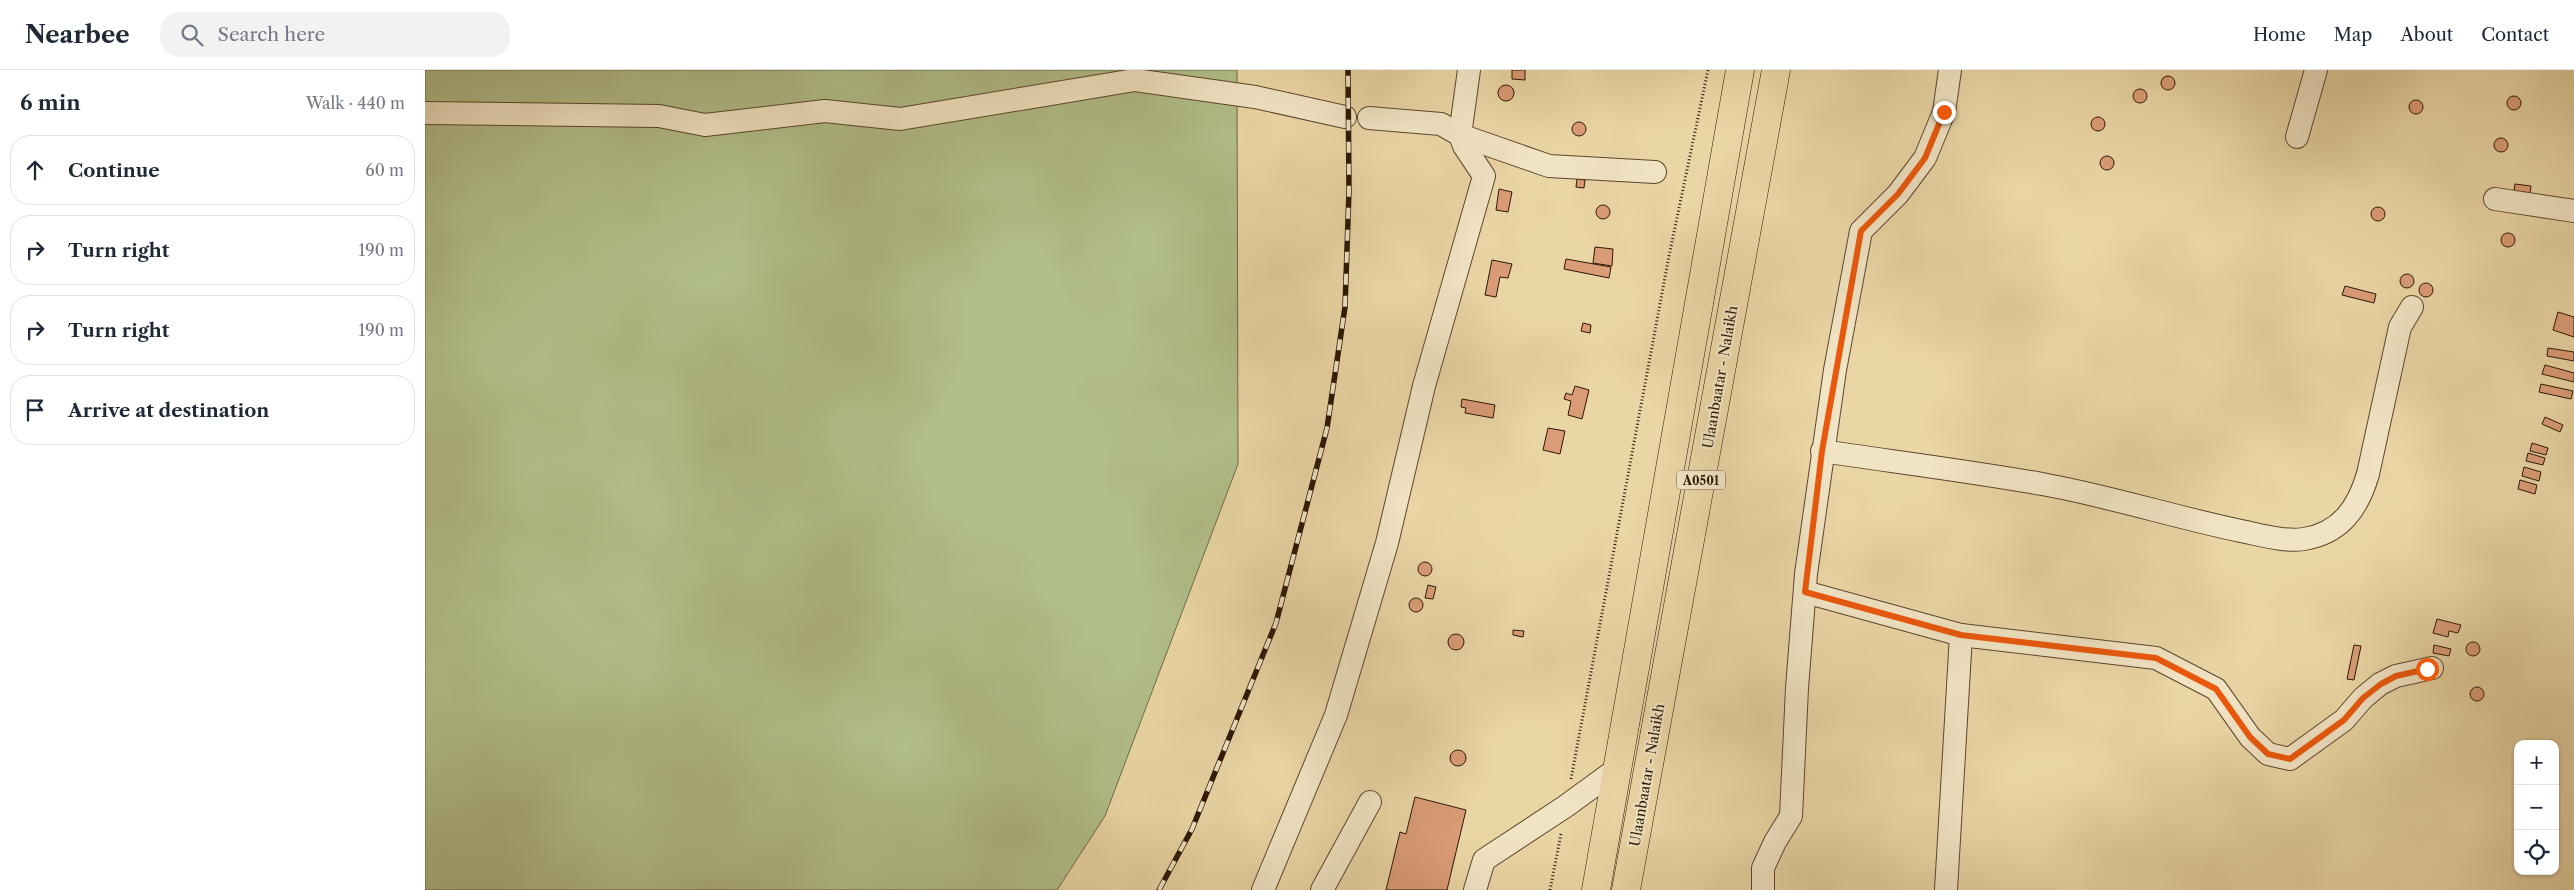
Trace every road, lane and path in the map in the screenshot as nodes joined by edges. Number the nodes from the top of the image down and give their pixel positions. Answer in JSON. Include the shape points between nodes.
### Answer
{"nodes":[{"id":1,"x":1469,"y":70,"type":"edge"},
{"id":2,"x":1709,"y":70,"type":"edge"},
{"id":3,"x":1740,"y":70,"type":"edge"},
{"id":4,"x":1776,"y":70,"type":"edge"},
{"id":5,"x":1950,"y":70,"type":"edge"},
{"id":6,"x":2315,"y":70,"type":"edge"},
{"id":7,"x":425,"y":113,"type":"edge"},
{"id":8,"x":1345,"y":117,"type":"dead end"},
{"id":9,"x":1369,"y":118,"type":"dead end"},
{"id":10,"x":1460,"y":135,"type":"junction"},
{"id":11,"x":2297,"y":137,"type":"dead end"},
{"id":12,"x":1655,"y":172,"type":"dead end"},
{"id":13,"x":2495,"y":199,"type":"dead end"},
{"id":14,"x":2574,"y":211,"type":"edge"},
{"id":15,"x":2412,"y":307,"type":"dead end"},
{"id":16,"x":1822,"y":451,"type":"junction"},
{"id":17,"x":1805,"y":592,"type":"junction"},
{"id":18,"x":1961,"y":635,"type":"junction"},
{"id":19,"x":2432,"y":668,"type":"dead end"},
{"id":20,"x":1617,"y":768,"type":"junction"},
{"id":21,"x":1370,"y":802,"type":"dead end"},
{"id":22,"x":1566,"y":806,"type":"junction"},
{"id":23,"x":1263,"y":890,"type":"edge"},
{"id":24,"x":1322,"y":890,"type":"edge"},
{"id":25,"x":1475,"y":890,"type":"edge"},
{"id":26,"x":1550,"y":890,"type":"edge"},
{"id":27,"x":1596,"y":890,"type":"edge"},
{"id":28,"x":1626,"y":890,"type":"edge"},
{"id":29,"x":1763,"y":890,"type":"edge"},
{"id":30,"x":1946,"y":890,"type":"edge"}],
"edges":[{"from":1,"to":10,"type":"street"},
{"from":2,"to":22,"type":"path","via":[[1667,266]]},
{"from":3,"to":20,"type":"highway","number":"A0501"},
{"from":4,"to":28,"type":"highway","name":"Ulaanbaatar - Nalaikh","number":"A0501"},
{"from":5,"to":16,"type":"street","via":[[1944,112],[1925,158],[1898,194],[1861,231]]},
{"from":6,"to":11,"type":"street"},
{"from":7,"to":8,"type":"street","via":[[659,116],[705,125],[825,111],[900,119],[1135,80],[1255,97]]},
{"from":9,"to":10,"type":"street","via":[[1441,124]]},
{"from":10,"to":12,"type":"street","via":[[1549,166]]},
{"from":10,"to":23,"type":"street","via":[[1463,146],[1483,176],[1424,386],[1387,543],[1336,715]]},
{"from":13,"to":14,"type":"street"},
{"from":15,"to":16,"type":"street","via":[[2400,327],[2361,496],[2339,526],[2323,535],[2303,540],[2216,526],[2043,484]]},
{"from":16,"to":17,"type":"street"},
{"from":17,"to":18,"type":"street"},
{"from":17,"to":29,"type":"street","via":[[1791,816],[1763,868]]},
{"from":18,"to":19,"type":"street","via":[[2156,658],[2216,689],[2250,737],[2268,754],[2290,759],[2344,720],[2363,698],[2381,684],[2403,674]]},
{"from":18,"to":30,"type":"street"},
{"from":20,"to":22,"type":"street"},
{"from":20,"to":27,"type":"highway","number":"A0501"},
{"from":21,"to":24,"type":"street"},
{"from":22,"to":25,"type":"street","via":[[1484,860]]},
{"from":22,"to":26,"type":"path"}]}
